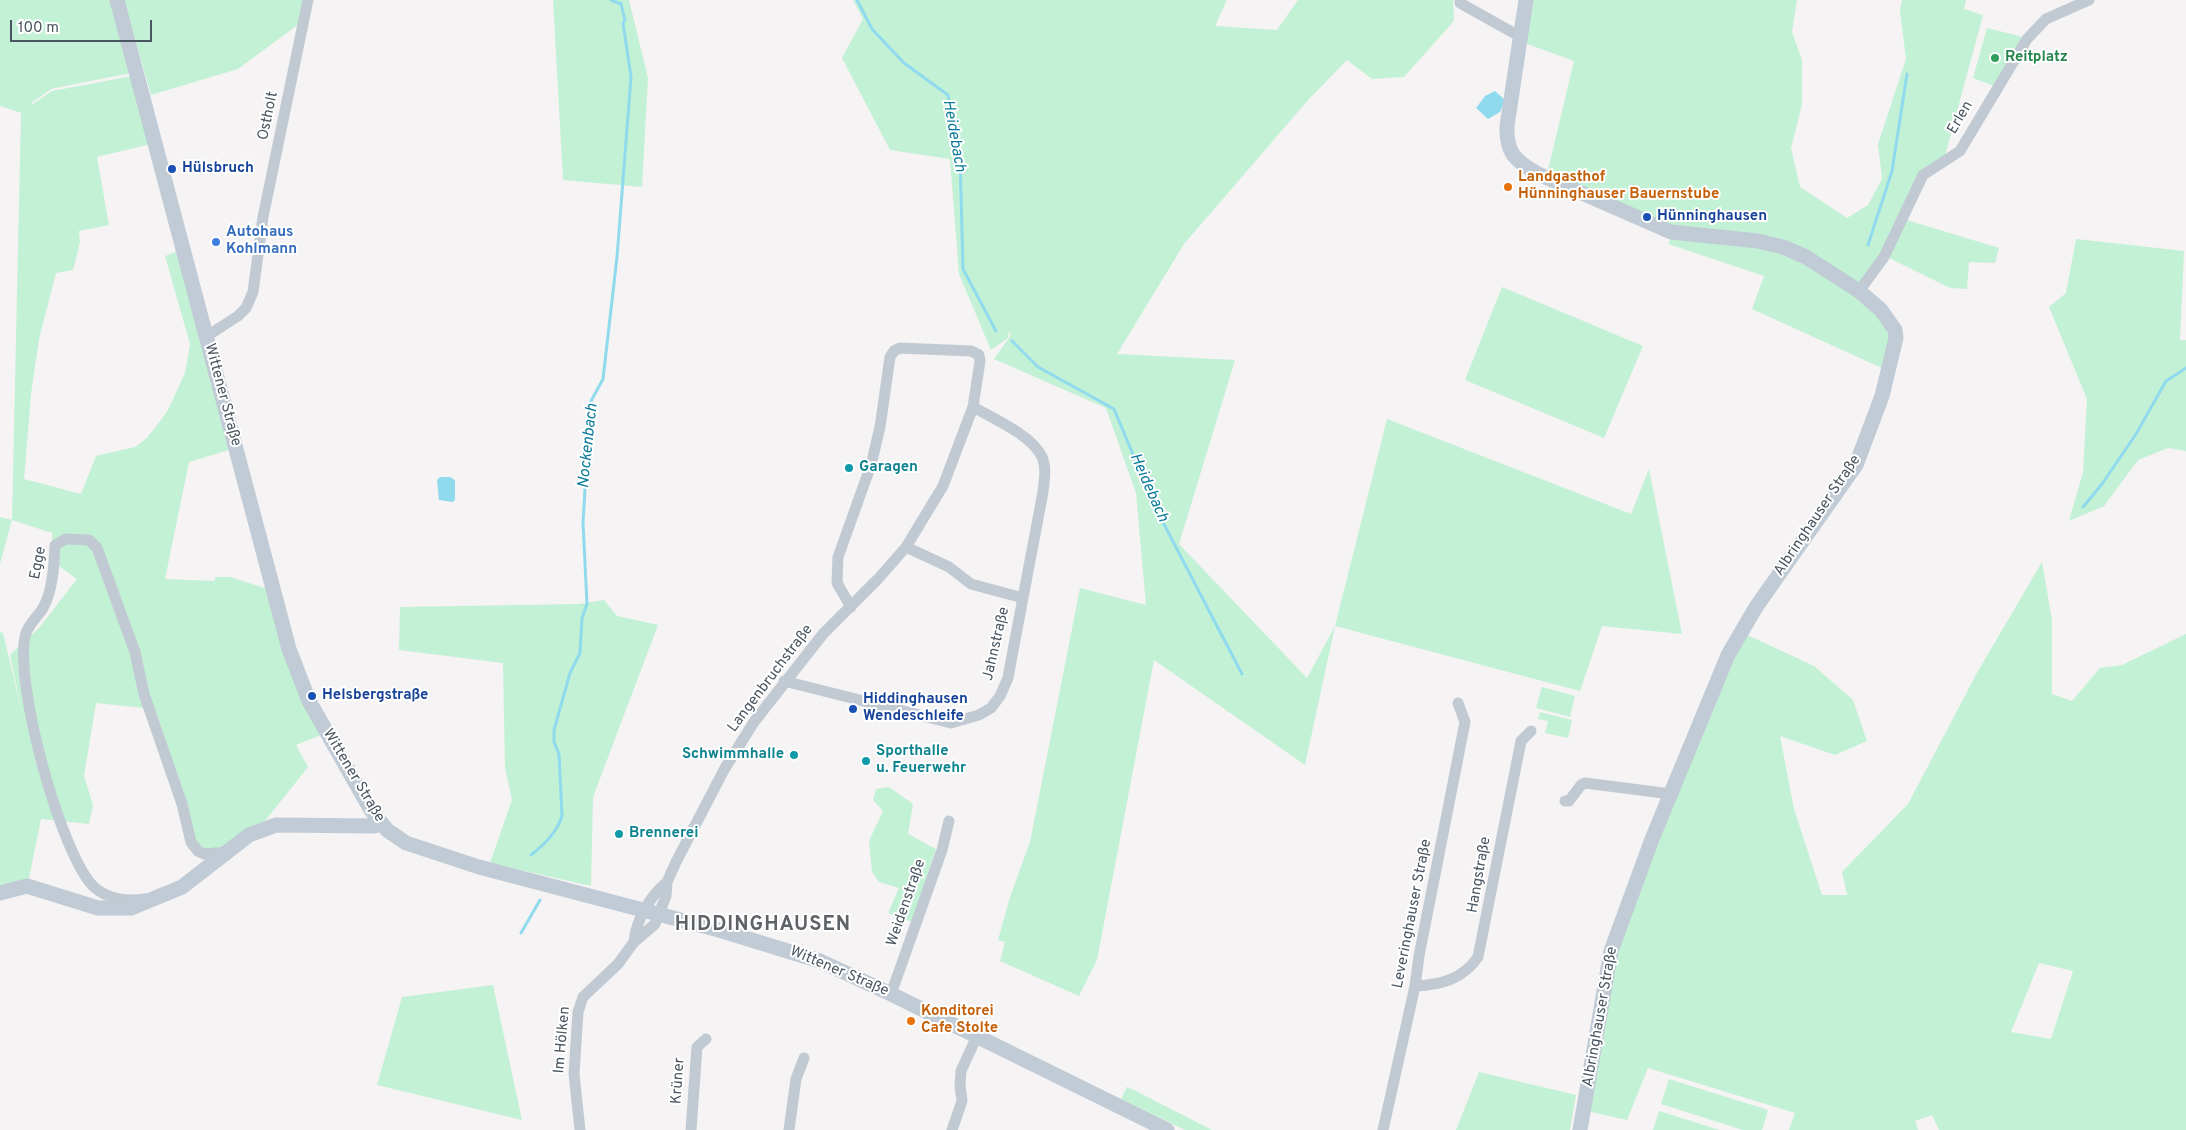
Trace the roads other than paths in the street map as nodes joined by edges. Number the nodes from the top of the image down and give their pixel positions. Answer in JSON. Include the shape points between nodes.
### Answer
{"nodes":[{"id":1,"x":116,"y":0,"type":"edge"},
{"id":2,"x":308,"y":0,"type":"edge"},
{"id":3,"x":1460,"y":0,"type":"edge"},
{"id":4,"x":1526,"y":0,"type":"edge"},
{"id":5,"x":2089,"y":0,"type":"edge"},
{"id":6,"x":1519,"y":36,"type":"junction"},
{"id":7,"x":1859,"y":291,"type":"junction"},
{"id":8,"x":207,"y":336,"type":"junction"},
{"id":9,"x":973,"y":406,"type":"junction"},
{"id":10,"x":906,"y":547,"type":"junction"},
{"id":11,"x":1023,"y":598,"type":"junction"},
{"id":12,"x":851,"y":606,"type":"junction"},
{"id":13,"x":784,"y":681,"type":"junction"},
{"id":14,"x":1458,"y":703,"type":"dead end"},
{"id":15,"x":1530,"y":731,"type":"dead end"},
{"id":16,"x":1671,"y":794,"type":"junction"},
{"id":17,"x":1566,"y":801,"type":"dead end"},
{"id":18,"x":949,"y":821,"type":"dead end"},
{"id":19,"x":381,"y":824,"type":"junction"},
{"id":20,"x":228,"y":852,"type":"junction"},
{"id":21,"x":667,"y":882,"type":"junction"},
{"id":22,"x":0,"y":893,"type":"edge"},
{"id":23,"x":168,"y":894,"type":"junction"},
{"id":24,"x":644,"y":911,"type":"junction"},
{"id":25,"x":660,"y":915,"type":"junction"},
{"id":26,"x":634,"y":942,"type":"junction"},
{"id":27,"x":1415,"y":986,"type":"junction"},
{"id":28,"x":891,"y":994,"type":"junction"},
{"id":29,"x":978,"y":1036,"type":"junction"},
{"id":30,"x":706,"y":1038,"type":"dead end"},
{"id":31,"x":804,"y":1058,"type":"dead end"},
{"id":32,"x":580,"y":1130,"type":"edge"},
{"id":33,"x":690,"y":1130,"type":"edge"},
{"id":34,"x":789,"y":1130,"type":"edge"},
{"id":35,"x":952,"y":1130,"type":"edge"},
{"id":36,"x":1167,"y":1130,"type":"edge"},
{"id":37,"x":1382,"y":1130,"type":"edge"},
{"id":38,"x":1580,"y":1130,"type":"edge"}],
"edges":[{"from":1,"to":8,"type":"street","name":"Wittener Straße"},
{"from":2,"to":8,"type":"street","name":"Ostholt","via":[[263,217],[253,292],[246,308],[238,316]]},
{"from":3,"to":6,"type":"street","via":[[1460,4]]},
{"from":4,"to":6,"type":"street","name":"Albringhauser Straße"},
{"from":5,"to":7,"type":"street","name":"Erlen","via":[[2046,19],[2027,38],[1960,151],[1923,175],[1884,257]]},
{"from":6,"to":7,"type":"street","name":"Albringhauser Straße","via":[[1506,140],[1519,163],[1671,232],[1758,241],[1783,247],[1806,257]]},
{"from":7,"to":16,"type":"street","name":"Albringhauser Straße","via":[[1889,319],[1896,338],[1866,444],[1856,465],[1756,607],[1728,655]]},
{"from":8,"to":19,"type":"street","name":"Wittener Straße","via":[[289,649],[309,701]]},
{"from":9,"to":10,"type":"street","name":"Langenbruchstraße","via":[[943,486]]},
{"from":9,"to":11,"type":"street","name":"Jahnstraße","via":[[1034,444],[1043,458],[1043,492]]},
{"from":9,"to":12,"type":"street","name":"Langenbruchstraße","via":[[979,355],[971,351],[900,348],[890,357],[871,465],[838,557],[837,583]]},
{"from":10,"to":11,"type":"street","via":[[949,567],[971,584]]},
{"from":10,"to":12,"type":"street","name":"Langenbruchstraße"},
{"from":11,"to":13,"type":"street","name":"Jahnstraße","via":[[1008,678],[991,708],[979,715],[952,723]]},
{"from":12,"to":13,"type":"street","name":"Langenbruchstraße"},
{"from":13,"to":21,"type":"street","name":"Langenbruchstraße","via":[[725,768]]},
{"from":14,"to":27,"type":"street","name":"Leveringhauser Straße","via":[[1465,722]]},
{"from":15,"to":27,"type":"street","name":"Hangstraße","via":[[1521,741],[1478,957],[1471,967],[1448,982]]},
{"from":16,"to":17,"type":"street","via":[[1585,783]]},
{"from":16,"to":38,"type":"street","name":"Albringhauser Straße","via":[[1611,950]]},
{"from":18,"to":28,"type":"street","name":"Weidenstraße","via":[[942,850]]},
{"from":19,"to":20,"type":"street","via":[[276,825],[249,835]]},
{"from":19,"to":24,"type":"street","name":"Wittener Straße","via":[[406,844],[430,852]]},
{"from":20,"to":23,"type":"street"},
{"from":20,"to":23,"type":"street","name":"Egge","via":[[204,854],[191,842],[144,694],[136,652],[97,548],[89,540],[66,539],[55,545],[49,590],[44,606],[26,633],[24,654],[37,746],[52,801],[85,875],[95,888],[121,899],[138,900]]},
{"from":21,"to":24,"type":"street","name":"Langenbruchstraße","via":[[656,891]]},
{"from":21,"to":25,"type":"street","name":"Langenbruchstraße"},
{"from":22,"to":23,"type":"street","via":[[27,886],[98,908],[131,908]]},
{"from":24,"to":25,"type":"street","name":"Wittener Straße"},
{"from":24,"to":26,"type":"street","name":"Im Hölken","via":[[635,930]]},
{"from":25,"to":26,"type":"street","name":"Im Hölken"},
{"from":25,"to":28,"type":"street","name":"Wittener Straße","via":[[796,953]]},
{"from":26,"to":32,"type":"street","name":"Im Hölken","via":[[618,964],[589,990],[579,1006],[574,1074]]},
{"from":27,"to":37,"type":"street","name":"Leveringhauser Straße"},
{"from":28,"to":29,"type":"street","name":"Wittener Straße"},
{"from":29,"to":35,"type":"street","via":[[961,1070],[962,1101]]},
{"from":29,"to":36,"type":"street","name":"Wittener Straße"},
{"from":30,"to":33,"type":"street","name":"Krüner","via":[[697,1047]]},
{"from":31,"to":34,"type":"street","via":[[796,1079]]}]}
